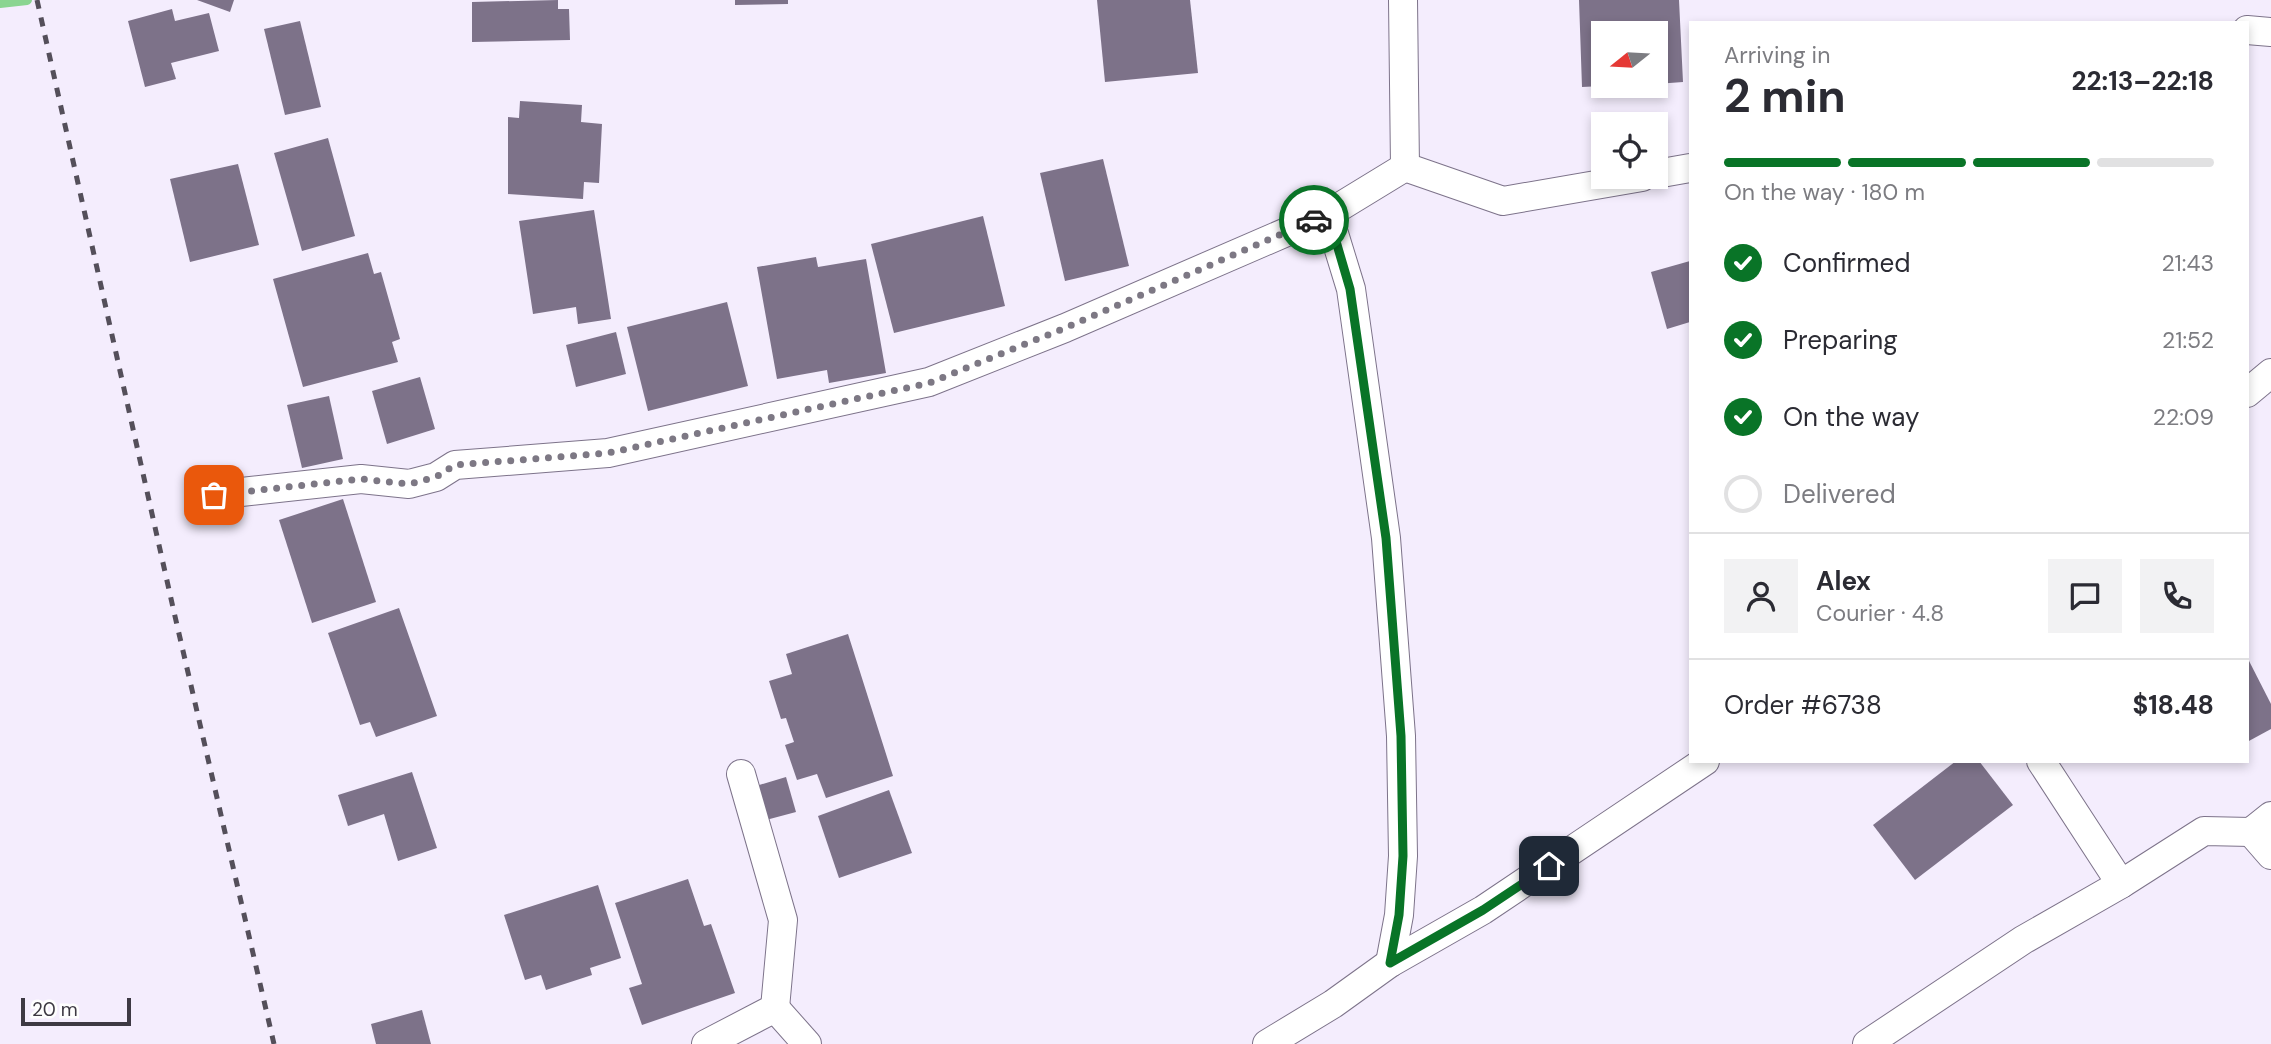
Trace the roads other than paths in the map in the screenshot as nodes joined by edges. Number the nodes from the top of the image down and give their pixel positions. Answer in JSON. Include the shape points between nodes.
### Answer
{"nodes":[{"id":1,"x":1403,"y":0,"type":"edge"},
{"id":2,"x":2249,"y":30,"type":"edge"},
{"id":3,"x":2271,"y":32,"type":"edge"},
{"id":4,"x":1405,"y":167,"type":"junction"},
{"id":5,"x":1689,"y":168,"type":"edge"},
{"id":6,"x":1668,"y":172,"type":"edge"},
{"id":7,"x":1591,"y":186,"type":"edge"},
{"id":8,"x":1328,"y":214,"type":"junction"},
{"id":9,"x":2271,"y":373,"type":"edge"},
{"id":10,"x":2249,"y":391,"type":"edge"},
{"id":11,"x":214,"y":495,"type":"dead end"},
{"id":12,"x":1702,"y":763,"type":"edge"},
{"id":13,"x":2042,"y":763,"type":"edge"},
{"id":14,"x":741,"y":774,"type":"dead end"},
{"id":15,"x":2261,"y":824,"type":"edge"},
{"id":16,"x":2271,"y":855,"type":"edge"},
{"id":17,"x":2121,"y":884,"type":"junction"},
{"id":18,"x":1390,"y":963,"type":"junction"},
{"id":19,"x":775,"y":1008,"type":"junction"},
{"id":20,"x":706,"y":1044,"type":"edge"},
{"id":21,"x":807,"y":1044,"type":"edge"},
{"id":22,"x":1266,"y":1044,"type":"edge"},
{"id":23,"x":1867,"y":1044,"type":"edge"}],
"edges":[{"from":1,"to":4,"type":"street"},
{"from":2,"to":3,"type":"street"},
{"from":4,"to":7,"type":"street","via":[[1503,201]]},
{"from":4,"to":8,"type":"street"},
{"from":5,"to":6,"type":"street"},
{"from":8,"to":11,"type":"street","via":[[929,383],[608,453],[455,465],[436,477],[409,484],[361,479]]},
{"from":8,"to":18,"type":"street","via":[[1350,289],[1386,538],[1401,736],[1403,856]]},
{"from":9,"to":10,"type":"street"},
{"from":12,"to":18,"type":"street","via":[[1483,910]]},
{"from":13,"to":17,"type":"street"},
{"from":14,"to":19,"type":"street","via":[[783,920]]},
{"from":15,"to":16,"type":"street"},
{"from":15,"to":17,"type":"street","via":[[2204,831]]},
{"from":17,"to":23,"type":"street","via":[[2023,940]]},
{"from":18,"to":22,"type":"street"},
{"from":19,"to":20,"type":"street"},
{"from":19,"to":21,"type":"street"}]}
